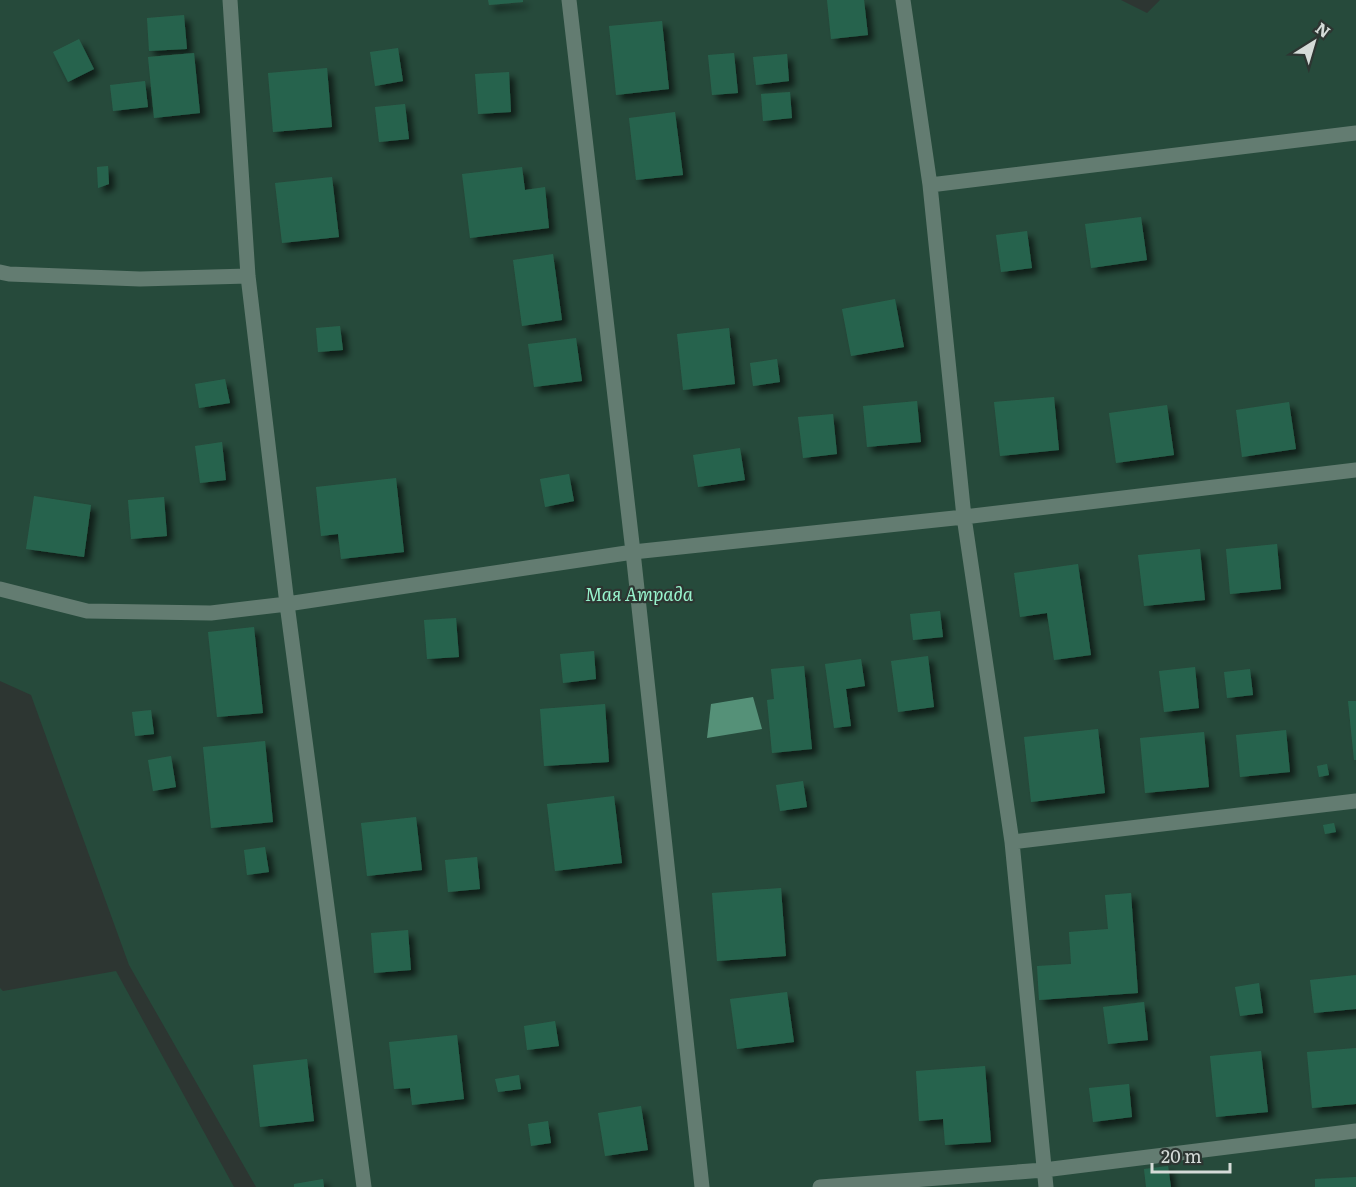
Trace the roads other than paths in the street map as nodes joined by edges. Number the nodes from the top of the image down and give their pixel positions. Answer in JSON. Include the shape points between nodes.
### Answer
{"nodes":[{"id":1,"x":230,"y":0,"type":"edge"},
{"id":2,"x":569,"y":0,"type":"edge"},
{"id":3,"x":903,"y":0,"type":"edge"},
{"id":4,"x":1356,"y":133,"type":"edge"},
{"id":5,"x":930,"y":185,"type":"junction"},
{"id":6,"x":0,"y":272,"type":"edge"},
{"id":7,"x":248,"y":276,"type":"junction"},
{"id":8,"x":1356,"y":470,"type":"edge"},
{"id":9,"x":964,"y":517,"type":"junction"},
{"id":10,"x":633,"y":552,"type":"junction"},
{"id":11,"x":0,"y":590,"type":"edge"},
{"id":12,"x":287,"y":604,"type":"junction"},
{"id":13,"x":1356,"y":801,"type":"edge"},
{"id":14,"x":1012,"y":842,"type":"junction"},
{"id":15,"x":1356,"y":1131,"type":"edge"},
{"id":16,"x":1044,"y":1170,"type":"junction"},
{"id":17,"x":364,"y":1187,"type":"edge"},
{"id":18,"x":702,"y":1187,"type":"edge"},
{"id":19,"x":820,"y":1187,"type":"edge"},
{"id":20,"x":1046,"y":1187,"type":"edge"}],
"edges":[{"from":1,"to":7,"type":"street"},
{"from":2,"to":10,"type":"street"},
{"from":3,"to":5,"type":"street"},
{"from":4,"to":5,"type":"street"},
{"from":5,"to":9,"type":"street"},
{"from":6,"to":7,"type":"street","via":[[140,279]]},
{"from":7,"to":12,"type":"street"},
{"from":8,"to":9,"type":"street"},
{"from":9,"to":10,"type":"street"},
{"from":9,"to":14,"type":"street"},
{"from":10,"to":12,"type":"street"},
{"from":10,"to":18,"type":"street"},
{"from":11,"to":12,"type":"street","via":[[87,612],[210,613]]},
{"from":12,"to":17,"type":"street"},
{"from":13,"to":14,"type":"street"},
{"from":14,"to":16,"type":"street"},
{"from":15,"to":16,"type":"street"},
{"from":16,"to":19,"type":"street"},
{"from":16,"to":20,"type":"street"}]}
